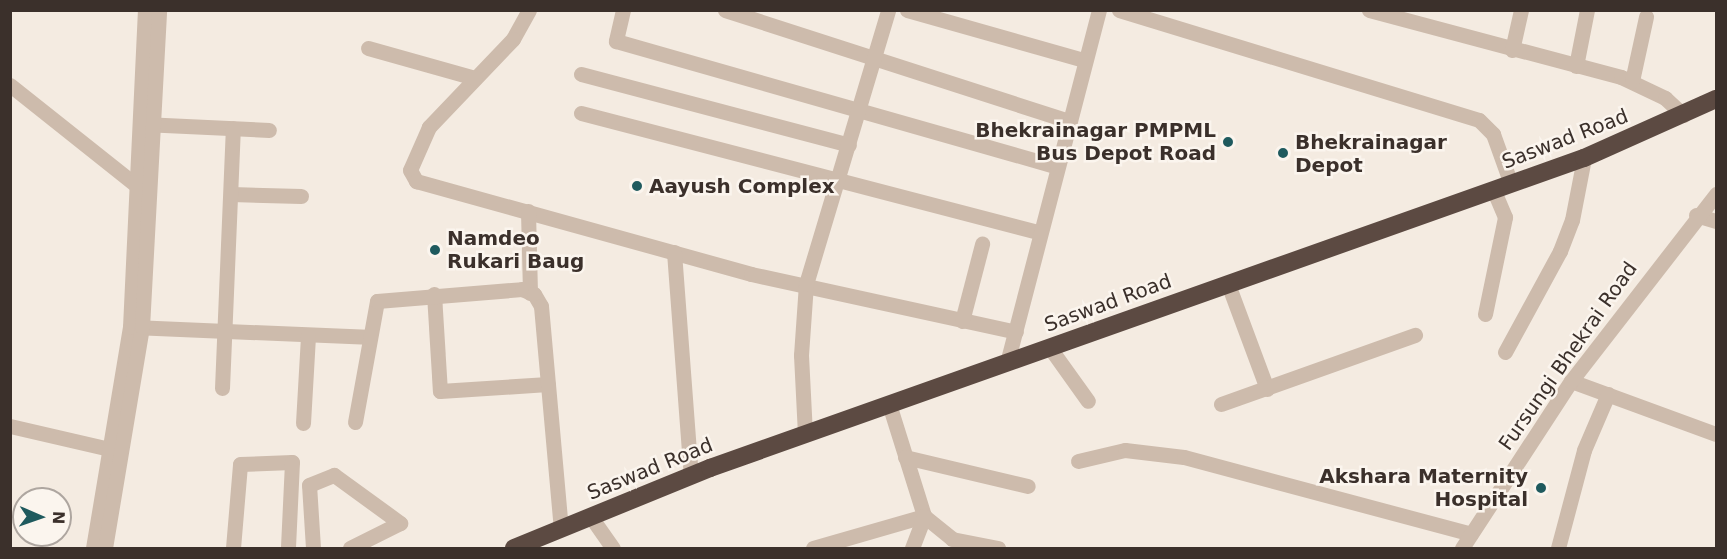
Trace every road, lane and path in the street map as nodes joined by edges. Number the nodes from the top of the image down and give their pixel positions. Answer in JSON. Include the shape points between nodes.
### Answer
{"nodes":[{"id":1,"x":145,"y":10,"type":"edge"},
{"id":2,"x":159,"y":10,"type":"edge"},
{"id":3,"x":529,"y":10,"type":"edge"},
{"id":4,"x":622,"y":10,"type":"edge"},
{"id":5,"x":725,"y":10,"type":"edge"},
{"id":6,"x":888,"y":10,"type":"edge"},
{"id":7,"x":907,"y":10,"type":"edge"},
{"id":8,"x":1099,"y":10,"type":"edge"},
{"id":9,"x":1119,"y":10,"type":"edge"},
{"id":10,"x":1369,"y":10,"type":"edge"},
{"id":11,"x":1521,"y":10,"type":"edge"},
{"id":12,"x":1587,"y":10,"type":"edge"},
{"id":13,"x":1646,"y":17,"type":"dead end"},
{"id":14,"x":368,"y":48,"type":"dead end"},
{"id":15,"x":1512,"y":50,"type":"junction"},
{"id":16,"x":874,"y":57,"type":"junction"},
{"id":17,"x":1083,"y":60,"type":"junction"},
{"id":18,"x":1576,"y":66,"type":"junction"},
{"id":19,"x":581,"y":74,"type":"dead end"},
{"id":20,"x":475,"y":78,"type":"junction"},
{"id":21,"x":1632,"y":81,"type":"junction"},
{"id":22,"x":10,"y":85,"type":"edge"},
{"id":23,"x":1716,"y":99,"type":"edge"},
{"id":24,"x":860,"y":107,"type":"junction"},
{"id":25,"x":581,"y":112,"type":"dead end"},
{"id":26,"x":1683,"y":115,"type":"junction"},
{"id":27,"x":1069,"y":121,"type":"junction"},
{"id":28,"x":146,"y":124,"type":"junction"},
{"id":29,"x":233,"y":128,"type":"junction"},
{"id":30,"x":269,"y":130,"type":"dead end"},
{"id":31,"x":849,"y":145,"type":"junction"},
{"id":32,"x":1584,"y":158,"type":"junction"},
{"id":33,"x":1056,"y":166,"type":"junction"},
{"id":34,"x":836,"y":183,"type":"junction"},
{"id":35,"x":1511,"y":184,"type":"junction"},
{"id":36,"x":142,"y":190,"type":"junction"},
{"id":37,"x":1494,"y":190,"type":"junction"},
{"id":38,"x":231,"y":194,"type":"junction"},
{"id":39,"x":1716,"y":194,"type":"edge"},
{"id":40,"x":301,"y":196,"type":"dead end"},
{"id":41,"x":528,"y":211,"type":"junction"},
{"id":42,"x":1696,"y":215,"type":"junction"},
{"id":43,"x":1716,"y":221,"type":"edge"},
{"id":44,"x":1039,"y":232,"type":"junction"},
{"id":45,"x":982,"y":244,"type":"dead end"},
{"id":46,"x":674,"y":252,"type":"junction"},
{"id":47,"x":806,"y":284,"type":"junction"},
{"id":48,"x":1228,"y":284,"type":"junction"},
{"id":49,"x":530,"y":293,"type":"junction"},
{"id":50,"x":434,"y":294,"type":"junction"},
{"id":51,"x":1485,"y":314,"type":"dead end"},
{"id":52,"x":962,"y":321,"type":"junction"},
{"id":53,"x":136,"y":327,"type":"junction"},
{"id":54,"x":227,"y":331,"type":"junction"},
{"id":55,"x":1016,"y":332,"type":"junction"},
{"id":56,"x":308,"y":335,"type":"junction"},
{"id":57,"x":1415,"y":335,"type":"dead end"},
{"id":58,"x":367,"y":337,"type":"dead end"},
{"id":59,"x":1050,"y":348,"type":"junction"},
{"id":60,"x":1505,"y":352,"type":"dead end"},
{"id":61,"x":1007,"y":363,"type":"junction"},
{"id":62,"x":1571,"y":381,"type":"junction"},
{"id":63,"x":548,"y":384,"type":"junction"},
{"id":64,"x":222,"y":388,"type":"dead end"},
{"id":65,"x":1268,"y":388,"type":"junction"},
{"id":66,"x":1608,"y":394,"type":"junction"},
{"id":67,"x":1088,"y":401,"type":"dead end"},
{"id":68,"x":889,"y":404,"type":"junction"},
{"id":69,"x":1221,"y":404,"type":"dead end"},
{"id":70,"x":355,"y":422,"type":"dead end"},
{"id":71,"x":303,"y":423,"type":"dead end"},
{"id":72,"x":10,"y":426,"type":"edge"},
{"id":73,"x":805,"y":434,"type":"junction"},
{"id":74,"x":1716,"y":434,"type":"edge"},
{"id":75,"x":115,"y":450,"type":"junction"},
{"id":76,"x":905,"y":457,"type":"junction"},
{"id":77,"x":1078,"y":461,"type":"dead end"},
{"id":78,"x":691,"y":476,"type":"junction"},
{"id":79,"x":1028,"y":486,"type":"dead end"},
{"id":80,"x":924,"y":516,"type":"junction"},
{"id":81,"x":591,"y":517,"type":"junction"},
{"id":82,"x":561,"y":528,"type":"junction"},
{"id":83,"x":1471,"y":534,"type":"junction"},
{"id":84,"x":951,"y":544,"type":"edge"},
{"id":85,"x":93,"y":549,"type":"edge"},
{"id":86,"x":105,"y":549,"type":"edge"},
{"id":87,"x":233,"y":549,"type":"edge"},
{"id":88,"x":288,"y":549,"type":"edge"},
{"id":89,"x":313,"y":549,"type":"edge"},
{"id":90,"x":350,"y":549,"type":"edge"},
{"id":91,"x":514,"y":549,"type":"edge"},
{"id":92,"x":613,"y":549,"type":"edge"},
{"id":93,"x":813,"y":549,"type":"edge"},
{"id":94,"x":912,"y":549,"type":"edge"},
{"id":95,"x":998,"y":549,"type":"edge"},
{"id":96,"x":1462,"y":549,"type":"edge"},
{"id":97,"x":1558,"y":549,"type":"edge"}],
"edges":[{"from":1,"to":28,"type":"street"},
{"from":2,"to":28,"type":"street"},
{"from":3,"to":20,"type":"street","via":[[513,39]]},
{"from":4,"to":24,"type":"street","via":[[616,41]]},
{"from":5,"to":16,"type":"street"},
{"from":6,"to":16,"type":"street"},
{"from":7,"to":17,"type":"street"},
{"from":8,"to":17,"type":"street"},
{"from":9,"to":35,"type":"street","via":[[1479,120],[1493,134]]},
{"from":10,"to":15,"type":"street"},
{"from":11,"to":15,"type":"street"},
{"from":12,"to":18,"type":"street"},
{"from":13,"to":21,"type":"street"},
{"from":14,"to":20,"type":"street"},
{"from":15,"to":18,"type":"street"},
{"from":16,"to":24,"type":"street"},
{"from":16,"to":27,"type":"street"},
{"from":17,"to":27,"type":"street"},
{"from":18,"to":21,"type":"street"},
{"from":19,"to":31,"type":"street"},
{"from":20,"to":41,"type":"street","via":[[429,127],[411,177]]},
{"from":21,"to":26,"type":"street","via":[[1665,98]]},
{"from":22,"to":36,"type":"street"},
{"from":23,"to":26,"type":"highway","name":"Saswad Road"},
{"from":24,"to":31,"type":"street"},
{"from":24,"to":33,"type":"street"},
{"from":25,"to":34,"type":"street"},
{"from":26,"to":32,"type":"highway","name":"Saswad Road"},
{"from":27,"to":33,"type":"street"},
{"from":28,"to":29,"type":"street"},
{"from":28,"to":36,"type":"street"},
{"from":29,"to":30,"type":"street"},
{"from":29,"to":38,"type":"street"},
{"from":31,"to":34,"type":"street"},
{"from":32,"to":35,"type":"highway","name":"Saswad Road"},
{"from":32,"to":60,"type":"street","via":[[1560,251]]},
{"from":33,"to":44,"type":"street"},
{"from":34,"to":44,"type":"street"},
{"from":34,"to":47,"type":"street"},
{"from":35,"to":37,"type":"highway","name":"Saswad Road"},
{"from":36,"to":53,"type":"street"},
{"from":37,"to":48,"type":"highway","name":"Saswad Road"},
{"from":37,"to":51,"type":"street","via":[[1505,217]]},
{"from":38,"to":40,"type":"street"},
{"from":38,"to":54,"type":"street"},
{"from":39,"to":42,"type":"street","name":"Fursungi Bhekrai Road"},
{"from":41,"to":46,"type":"street"},
{"from":41,"to":49,"type":"street"},
{"from":42,"to":43,"type":"street"},
{"from":42,"to":62,"type":"street","name":"Fursungi Bhekrai Road"},
{"from":44,"to":55,"type":"street"},
{"from":45,"to":52,"type":"street"},
{"from":46,"to":47,"type":"street"},
{"from":46,"to":78,"type":"street"},
{"from":47,"to":52,"type":"street"},
{"from":47,"to":73,"type":"street","via":[[801,355]]},
{"from":48,"to":59,"type":"highway","name":"Saswad Road"},
{"from":48,"to":65,"type":"street"},
{"from":49,"to":50,"type":"street"},
{"from":49,"to":63,"type":"street","via":[[541,306]]},
{"from":50,"to":63,"type":"street","via":[[440,391]]},
{"from":50,"to":70,"type":"street","via":[[377,301]]},
{"from":52,"to":55,"type":"street"},
{"from":53,"to":54,"type":"street"},
{"from":53,"to":75,"type":"street"},
{"from":54,"to":56,"type":"street"},
{"from":54,"to":64,"type":"street"},
{"from":55,"to":61,"type":"street"},
{"from":56,"to":58,"type":"street"},
{"from":56,"to":71,"type":"street"},
{"from":57,"to":65,"type":"street"},
{"from":59,"to":61,"type":"highway","name":"Saswad Road"},
{"from":59,"to":67,"type":"street"},
{"from":61,"to":68,"type":"highway","name":"Saswad Road"},
{"from":62,"to":66,"type":"street"},
{"from":62,"to":83,"type":"street","name":"Fursungi Bhekrai Road"},
{"from":63,"to":82,"type":"street"},
{"from":65,"to":69,"type":"street"},
{"from":66,"to":74,"type":"street"},
{"from":66,"to":97,"type":"street","via":[[1584,450]]},
{"from":68,"to":73,"type":"highway","name":"Saswad Road"},
{"from":68,"to":76,"type":"street"},
{"from":72,"to":75,"type":"street"},
{"from":73,"to":78,"type":"highway","name":"Saswad Road"},
{"from":75,"to":85,"type":"street"},
{"from":75,"to":86,"type":"street"},
{"from":76,"to":79,"type":"street"},
{"from":76,"to":80,"type":"street"},
{"from":77,"to":83,"type":"street","via":[[1125,450],[1184,457]]},
{"from":78,"to":81,"type":"highway","name":"Saswad Road"},
{"from":80,"to":84,"type":"street"},
{"from":80,"to":93,"type":"street"},
{"from":80,"to":94,"type":"street"},
{"from":81,"to":82,"type":"highway","name":"Saswad Road"},
{"from":81,"to":92,"type":"street"},
{"from":82,"to":91,"type":"highway","name":"Saswad Road"},
{"from":83,"to":96,"type":"street","name":"Fursungi Bhekrai Road"},
{"from":84,"to":95,"type":"street"},
{"from":87,"to":88,"type":"street","via":[[240,464],[292,462]]},
{"from":89,"to":90,"type":"street","via":[[309,485],[334,476],[400,523]]}]}
